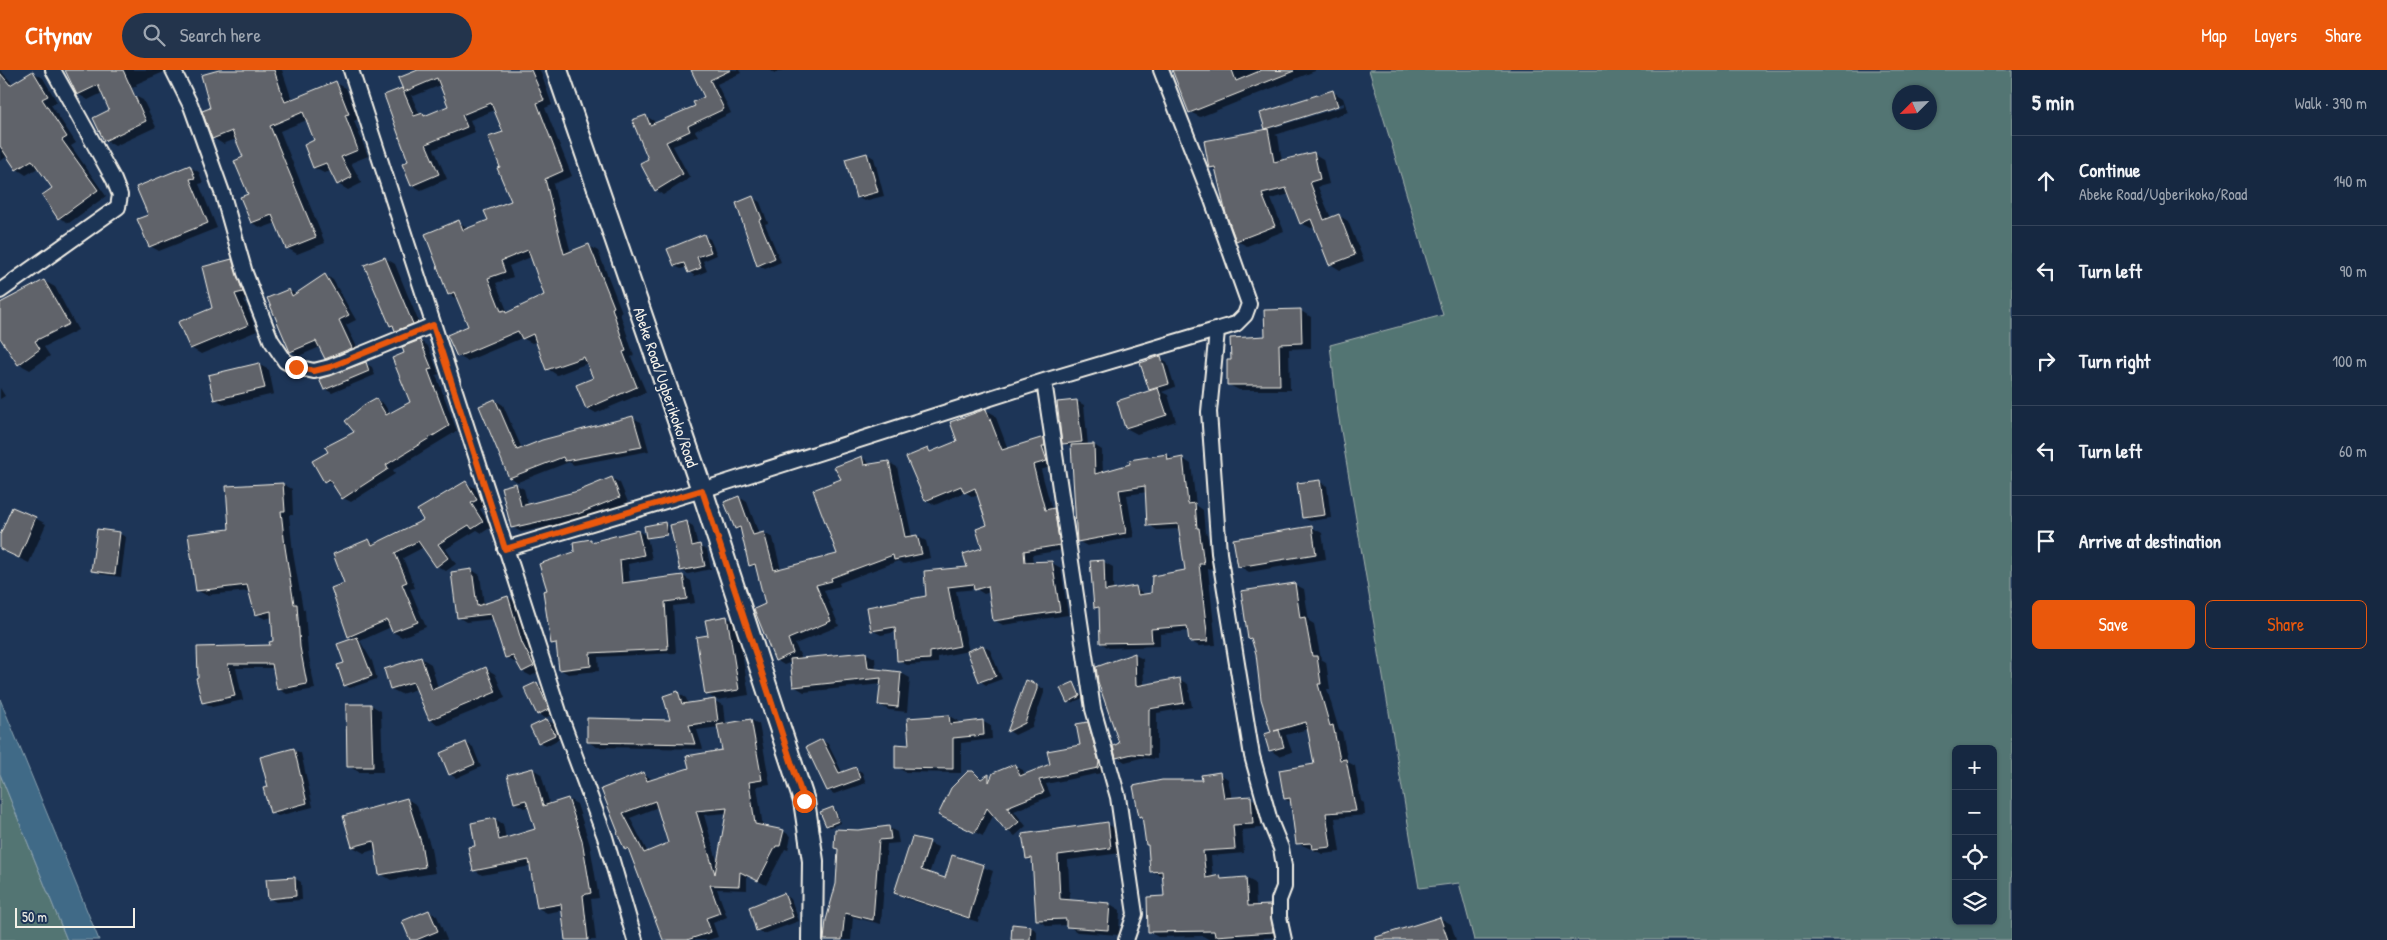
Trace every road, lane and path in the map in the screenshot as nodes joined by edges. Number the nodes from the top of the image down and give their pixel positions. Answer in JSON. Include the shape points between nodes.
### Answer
{"nodes":[{"id":1,"x":52,"y":70,"type":"edge"},
{"id":2,"x":173,"y":70,"type":"edge"},
{"id":3,"x":351,"y":70,"type":"edge"},
{"id":4,"x":557,"y":70,"type":"edge"},
{"id":5,"x":1161,"y":70,"type":"edge"},
{"id":6,"x":0,"y":291,"type":"edge"},
{"id":7,"x":433,"y":325,"type":"junction"},
{"id":8,"x":1217,"y":331,"type":"junction"},
{"id":9,"x":1044,"y":381,"type":"junction"},
{"id":10,"x":702,"y":490,"type":"junction"},
{"id":11,"x":505,"y":549,"type":"junction"},
{"id":12,"x":636,"y":940,"type":"edge"},
{"id":13,"x":812,"y":940,"type":"edge"},
{"id":14,"x":1126,"y":940,"type":"edge"},
{"id":15,"x":1284,"y":940,"type":"edge"}],
"edges":[{"from":1,"to":6,"type":"street","via":[[114,180],[120,195],[118,206]]},
{"from":2,"to":7,"type":"street","via":[[191,106],[223,194],[245,273],[271,340],[285,361],[314,371]]},
{"from":3,"to":7,"type":"street"},
{"from":4,"to":10,"type":"street","name":"Abeke Road/Ugberikoko/Road"},
{"from":5,"to":8,"type":"street","via":[[1249,304],[1246,314],[1236,324]]},
{"from":7,"to":11,"type":"street"},
{"from":8,"to":9,"type":"street"},
{"from":8,"to":15,"type":"street","via":[[1209,412],[1218,553],[1252,756],[1281,848],[1284,888],[1279,900],[1279,917]]},
{"from":9,"to":10,"type":"street"},
{"from":9,"to":14,"type":"street","via":[[1093,708],[1118,797],[1128,864],[1135,914]]},
{"from":10,"to":11,"type":"street"},
{"from":10,"to":13,"type":"street","name":"Abeke Road/Ugberikoko/Road","via":[[804,801],[814,861]]},
{"from":11,"to":12,"type":"street","via":[[561,718],[605,837]]}]}
